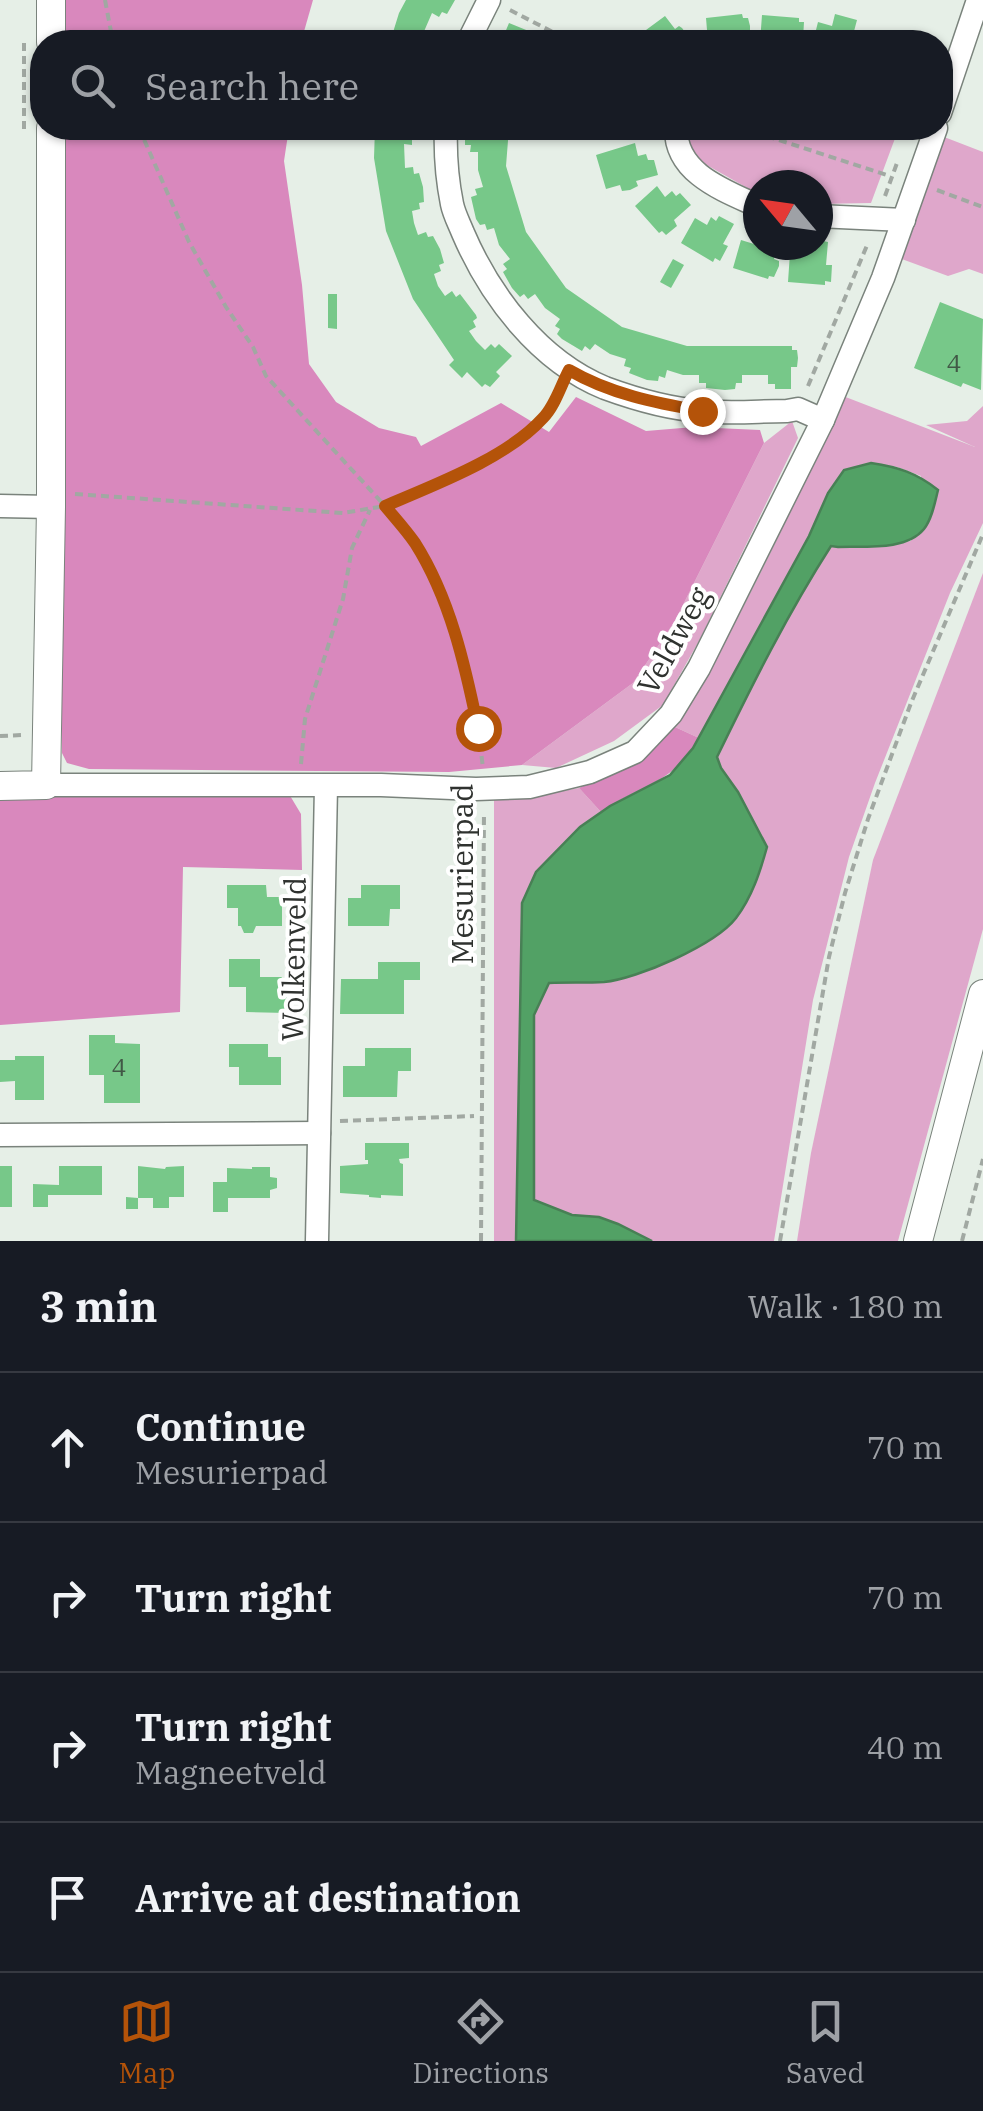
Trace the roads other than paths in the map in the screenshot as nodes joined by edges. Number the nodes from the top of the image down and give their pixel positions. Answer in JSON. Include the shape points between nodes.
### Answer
{"nodes":[{"id":1,"x":51,"y":0,"type":"edge"},
{"id":2,"x":978,"y":0,"type":"edge"},
{"id":3,"x":497,"y":4,"type":"edge"},
{"id":4,"x":51,"y":30,"type":"edge"},
{"id":5,"x":477,"y":30,"type":"edge"},
{"id":6,"x":953,"y":75,"type":"edge"},
{"id":7,"x":51,"y":140,"type":"edge"},
{"id":8,"x":446,"y":140,"type":"edge"},
{"id":9,"x":677,"y":140,"type":"edge"},
{"id":10,"x":923,"y":140,"type":"edge"},
{"id":11,"x":743,"y":199,"type":"edge"},
{"id":12,"x":833,"y":217,"type":"edge"},
{"id":13,"x":904,"y":220,"type":"junction"},
{"id":14,"x":823,"y":420,"type":"junction"},
{"id":15,"x":50,"y":500,"type":"junction"},
{"id":16,"x":0,"y":506,"type":"edge"},
{"id":17,"x":46,"y":785,"type":"junction"},
{"id":18,"x":0,"y":786,"type":"edge"},
{"id":19,"x":326,"y":786,"type":"junction"},
{"id":20,"x":983,"y":994,"type":"edge"},
{"id":21,"x":320,"y":1127,"type":"junction"},
{"id":22,"x":0,"y":1135,"type":"edge"},
{"id":23,"x":318,"y":1241,"type":"edge"},
{"id":24,"x":918,"y":1241,"type":"edge"}],
"edges":[{"from":1,"to":4,"type":"street"},
{"from":2,"to":6,"type":"street"},
{"from":3,"to":5,"type":"street"},
{"from":7,"to":15,"type":"street"},
{"from":8,"to":14,"type":"street","via":[[452,207],[476,263],[502,303],[569,370],[654,403],[702,411],[798,409]]},
{"from":9,"to":11,"type":"street","via":[[693,170]]},
{"from":10,"to":13,"type":"street","name":"Veldweg"},
{"from":12,"to":13,"type":"street"},
{"from":13,"to":14,"type":"street","name":"Veldweg"},
{"from":14,"to":19,"type":"street","name":"Veldweg","via":[[700,668],[635,752],[529,787]]},
{"from":15,"to":16,"type":"street"},
{"from":15,"to":17,"type":"street"},
{"from":17,"to":18,"type":"street","name":"Veldweg"},
{"from":17,"to":19,"type":"street","name":"Veldweg"},
{"from":19,"to":21,"type":"street","name":"Wolkenveld"},
{"from":20,"to":24,"type":"street"},
{"from":21,"to":22,"type":"street"},
{"from":21,"to":23,"type":"street","name":"Wolkenveld"}]}
